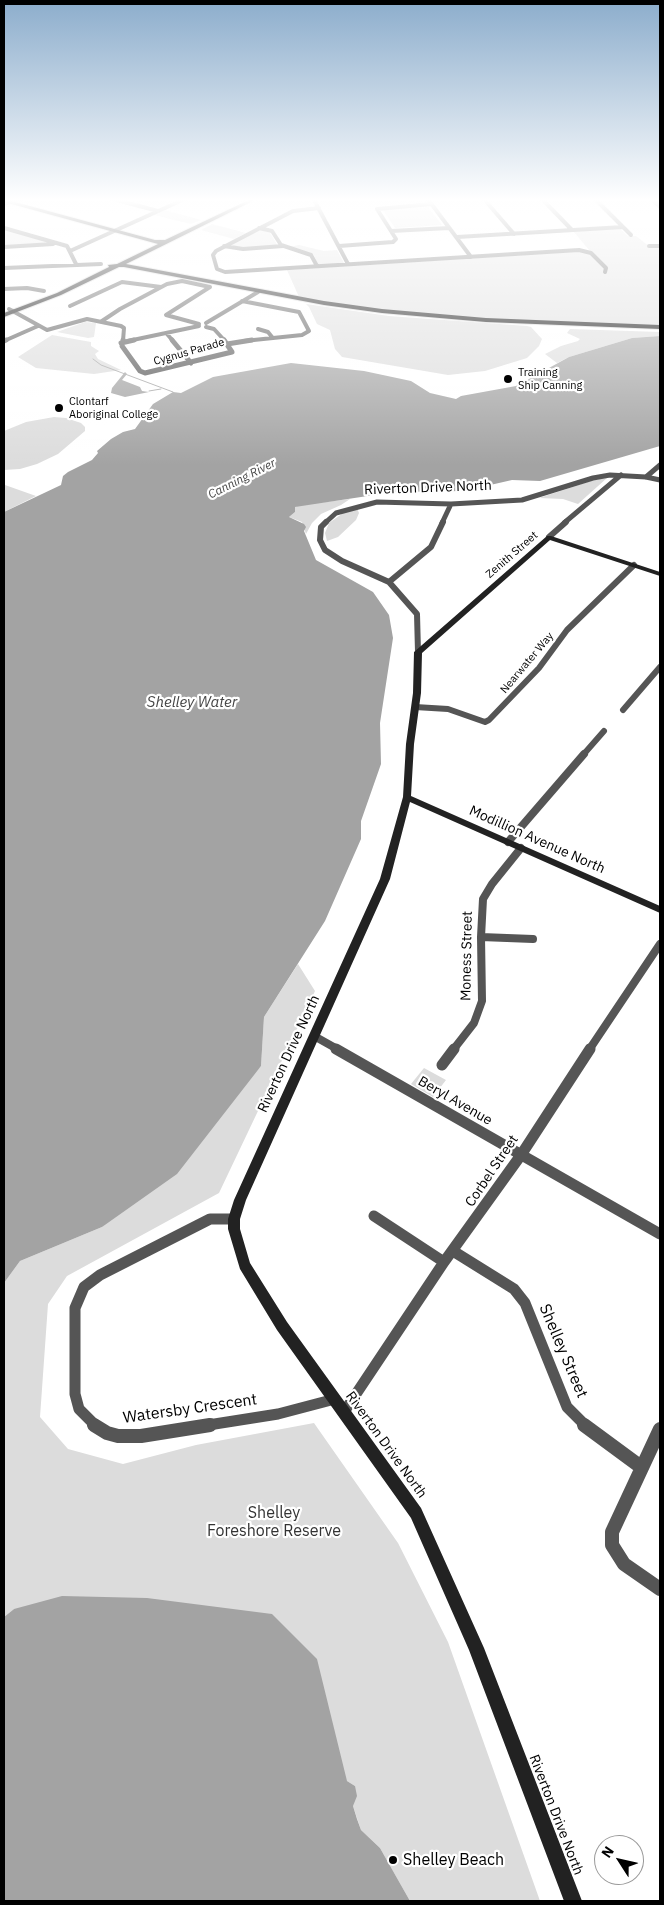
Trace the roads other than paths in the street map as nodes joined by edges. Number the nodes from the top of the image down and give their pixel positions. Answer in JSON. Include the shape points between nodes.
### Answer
{"nodes":[{"id":1,"x":65,"y":287,"type":"edge"},
{"id":2,"x":75,"y":287,"type":"edge"},
{"id":3,"x":111,"y":287,"type":"edge"},
{"id":4,"x":161,"y":287,"type":"edge"},
{"id":5,"x":209,"y":287,"type":"edge"},
{"id":6,"x":224,"y":287,"type":"edge"},
{"id":7,"x":240,"y":287,"type":"edge"},
{"id":8,"x":4,"y":289,"type":"edge"},
{"id":9,"x":44,"y":291,"type":"dead end"},
{"id":10,"x":253,"y":293,"type":"junction"},
{"id":11,"x":242,"y":301,"type":"junction"},
{"id":12,"x":70,"y":306,"type":"dead end"},
{"id":13,"x":7,"y":312,"type":"edge"},
{"id":14,"x":102,"y":321,"type":"junction"},
{"id":15,"x":199,"y":325,"type":"junction"},
{"id":16,"x":206,"y":325,"type":"junction"},
{"id":17,"x":38,"y":326,"type":"junction"},
{"id":18,"x":660,"y":328,"type":"edge"},
{"id":19,"x":258,"y":329,"type":"dead end"},
{"id":20,"x":166,"y":334,"type":"junction"},
{"id":21,"x":272,"y":337,"type":"junction"},
{"id":22,"x":4,"y":340,"type":"edge"},
{"id":23,"x":121,"y":343,"type":"junction"},
{"id":24,"x":227,"y":344,"type":"junction"},
{"id":25,"x":191,"y":363,"type":"junction"},
{"id":26,"x":660,"y":465,"type":"edge"},
{"id":27,"x":621,"y":475,"type":"junction"},
{"id":28,"x":646,"y":477,"type":"junction"},
{"id":29,"x":660,"y":480,"type":"edge"},
{"id":30,"x":452,"y":504,"type":"junction"},
{"id":31,"x":549,"y":538,"type":"junction"},
{"id":32,"x":634,"y":565,"type":"junction"},
{"id":33,"x":660,"y":574,"type":"edge"},
{"id":34,"x":389,"y":582,"type":"junction"},
{"id":35,"x":418,"y":652,"type":"junction"},
{"id":36,"x":660,"y":667,"type":"edge"},
{"id":37,"x":415,"y":707,"type":"junction"},
{"id":38,"x":623,"y":710,"type":"dead end"},
{"id":39,"x":604,"y":731,"type":"dead end"},
{"id":40,"x":408,"y":797,"type":"junction"},
{"id":41,"x":508,"y":842,"type":"junction"},
{"id":42,"x":521,"y":848,"type":"junction"},
{"id":43,"x":659,"y":910,"type":"edge"},
{"id":44,"x":481,"y":937,"type":"junction"},
{"id":45,"x":533,"y":940,"type":"dead end"},
{"id":46,"x":660,"y":944,"type":"edge"},
{"id":47,"x":314,"y":1036,"type":"junction"},
{"id":48,"x":442,"y":1065,"type":"dead end"},
{"id":49,"x":521,"y":1154,"type":"junction"},
{"id":50,"x":374,"y":1216,"type":"dead end"},
{"id":51,"x":234,"y":1219,"type":"junction"},
{"id":52,"x":660,"y":1234,"type":"edge"},
{"id":53,"x":453,"y":1251,"type":"junction"},
{"id":54,"x":444,"y":1262,"type":"junction"},
{"id":55,"x":335,"y":1399,"type":"junction"},
{"id":56,"x":344,"y":1412,"type":"junction"},
{"id":57,"x":660,"y":1429,"type":"edge"},
{"id":58,"x":641,"y":1467,"type":"junction"},
{"id":59,"x":612,"y":1545,"type":"joint"},
{"id":60,"x":660,"y":1589,"type":"edge"},
{"id":61,"x":573,"y":1901,"type":"edge"}],
"edges":[{"from":1,"to":13,"type":"main road"},
{"from":2,"to":13,"type":"main road"},
{"from":3,"to":12,"type":"street"},
{"from":4,"to":14,"type":"street"},
{"from":5,"to":15,"type":"street","via":[[166,315]]},
{"from":6,"to":10,"type":"main road"},
{"from":7,"to":18,"type":"main road","via":[[382,311],[486,320]]},
{"from":8,"to":9,"type":"street"},
{"from":10,"to":11,"type":"street"},
{"from":10,"to":18,"type":"main road","via":[[413,316],[520,324]]},
{"from":11,"to":16,"type":"street"},
{"from":11,"to":21,"type":"street","via":[[296,311],[301,314],[309,331],[307,334]]},
{"from":13,"to":17,"type":"street"},
{"from":14,"to":17,"type":"street","name":"Cygnus Parade","via":[[84,319],[49,330]]},
{"from":14,"to":23,"type":"street","name":"Cygnus Parade","via":[[124,328]]},
{"from":15,"to":16,"type":"street"},
{"from":15,"to":20,"type":"street"},
{"from":16,"to":24,"type":"street","name":"Cygnus Parade"},
{"from":17,"to":22,"type":"street"},
{"from":19,"to":21,"type":"street"},
{"from":20,"to":23,"type":"street"},
{"from":20,"to":25,"type":"street"},
{"from":21,"to":24,"type":"street"},
{"from":23,"to":25,"type":"street","name":"Cygnus Parade","via":[[142,372]]},
{"from":24,"to":25,"type":"street","name":"Cygnus Parade","via":[[232,352]]},
{"from":26,"to":28,"type":"street"},
{"from":27,"to":28,"type":"street","name":"Riverton Drive North"},
{"from":27,"to":30,"type":"street","name":"Riverton Drive North","via":[[593,478],[522,500]]},
{"from":27,"to":31,"type":"street","name":"Zenith Street"},
{"from":28,"to":29,"type":"street"},
{"from":30,"to":34,"type":"street","via":[[431,547]]},
{"from":30,"to":34,"type":"street","name":"Riverton Drive North","via":[[377,502],[336,513],[321,528],[320,540],[326,550],[342,561]]},
{"from":31,"to":32,"type":"street"},
{"from":31,"to":35,"type":"street","name":"Zenith Street"},
{"from":32,"to":33,"type":"street"},
{"from":32,"to":37,"type":"street","name":"Nearwater Way","via":[[567,630],[539,668],[485,722],[448,709]]},
{"from":34,"to":35,"type":"street","name":"Riverton Drive North","via":[[417,614]]},
{"from":35,"to":37,"type":"street","name":"Riverton Drive North"},
{"from":36,"to":38,"type":"street"},
{"from":37,"to":40,"type":"street","name":"Riverton Drive North"},
{"from":39,"to":41,"type":"street"},
{"from":40,"to":41,"type":"street","name":"Modillion Avenue North"},
{"from":40,"to":47,"type":"street","name":"Riverton Drive North","via":[[385,879]]},
{"from":41,"to":42,"type":"street","name":"Modillion Avenue North"},
{"from":42,"to":43,"type":"street","name":"Modillion Avenue North"},
{"from":42,"to":44,"type":"street","name":"Moness Street","via":[[483,899]]},
{"from":44,"to":45,"type":"street"},
{"from":44,"to":48,"type":"street","name":"Moness Street","via":[[482,1001],[474,1023]]},
{"from":46,"to":49,"type":"street","name":"Corbel Street"},
{"from":47,"to":49,"type":"street","name":"Beryl Avenue"},
{"from":47,"to":51,"type":"street","name":"Riverton Drive North"},
{"from":49,"to":52,"type":"street","name":"Beryl Avenue"},
{"from":49,"to":53,"type":"street","name":"Corbel Street"},
{"from":50,"to":54,"type":"street"},
{"from":51,"to":55,"type":"street","name":"Riverton Drive North","via":[[244,1265],[282,1326]]},
{"from":51,"to":55,"type":"street","name":"Watersby Crescent","via":[[210,1219],[100,1275],[84,1288],[75,1308],[75,1394],[79,1409],[91,1423],[107,1433],[141,1436],[278,1414]]},
{"from":53,"to":54,"type":"street","name":"Corbel Street"},
{"from":53,"to":58,"type":"street","name":"Shelley Street","via":[[514,1289],[532,1317],[567,1407],[583,1424]]},
{"from":54,"to":56,"type":"street","name":"Corbel Street"},
{"from":55,"to":56,"type":"street","name":"Riverton Drive North"},
{"from":56,"to":61,"type":"street","name":"Riverton Drive North","via":[[416,1513],[476,1648]]},
{"from":57,"to":58,"type":"street"},
{"from":58,"to":59,"type":"street","via":[[612,1532]]},
{"from":59,"to":60,"type":"street","via":[[624,1564]]}]}
